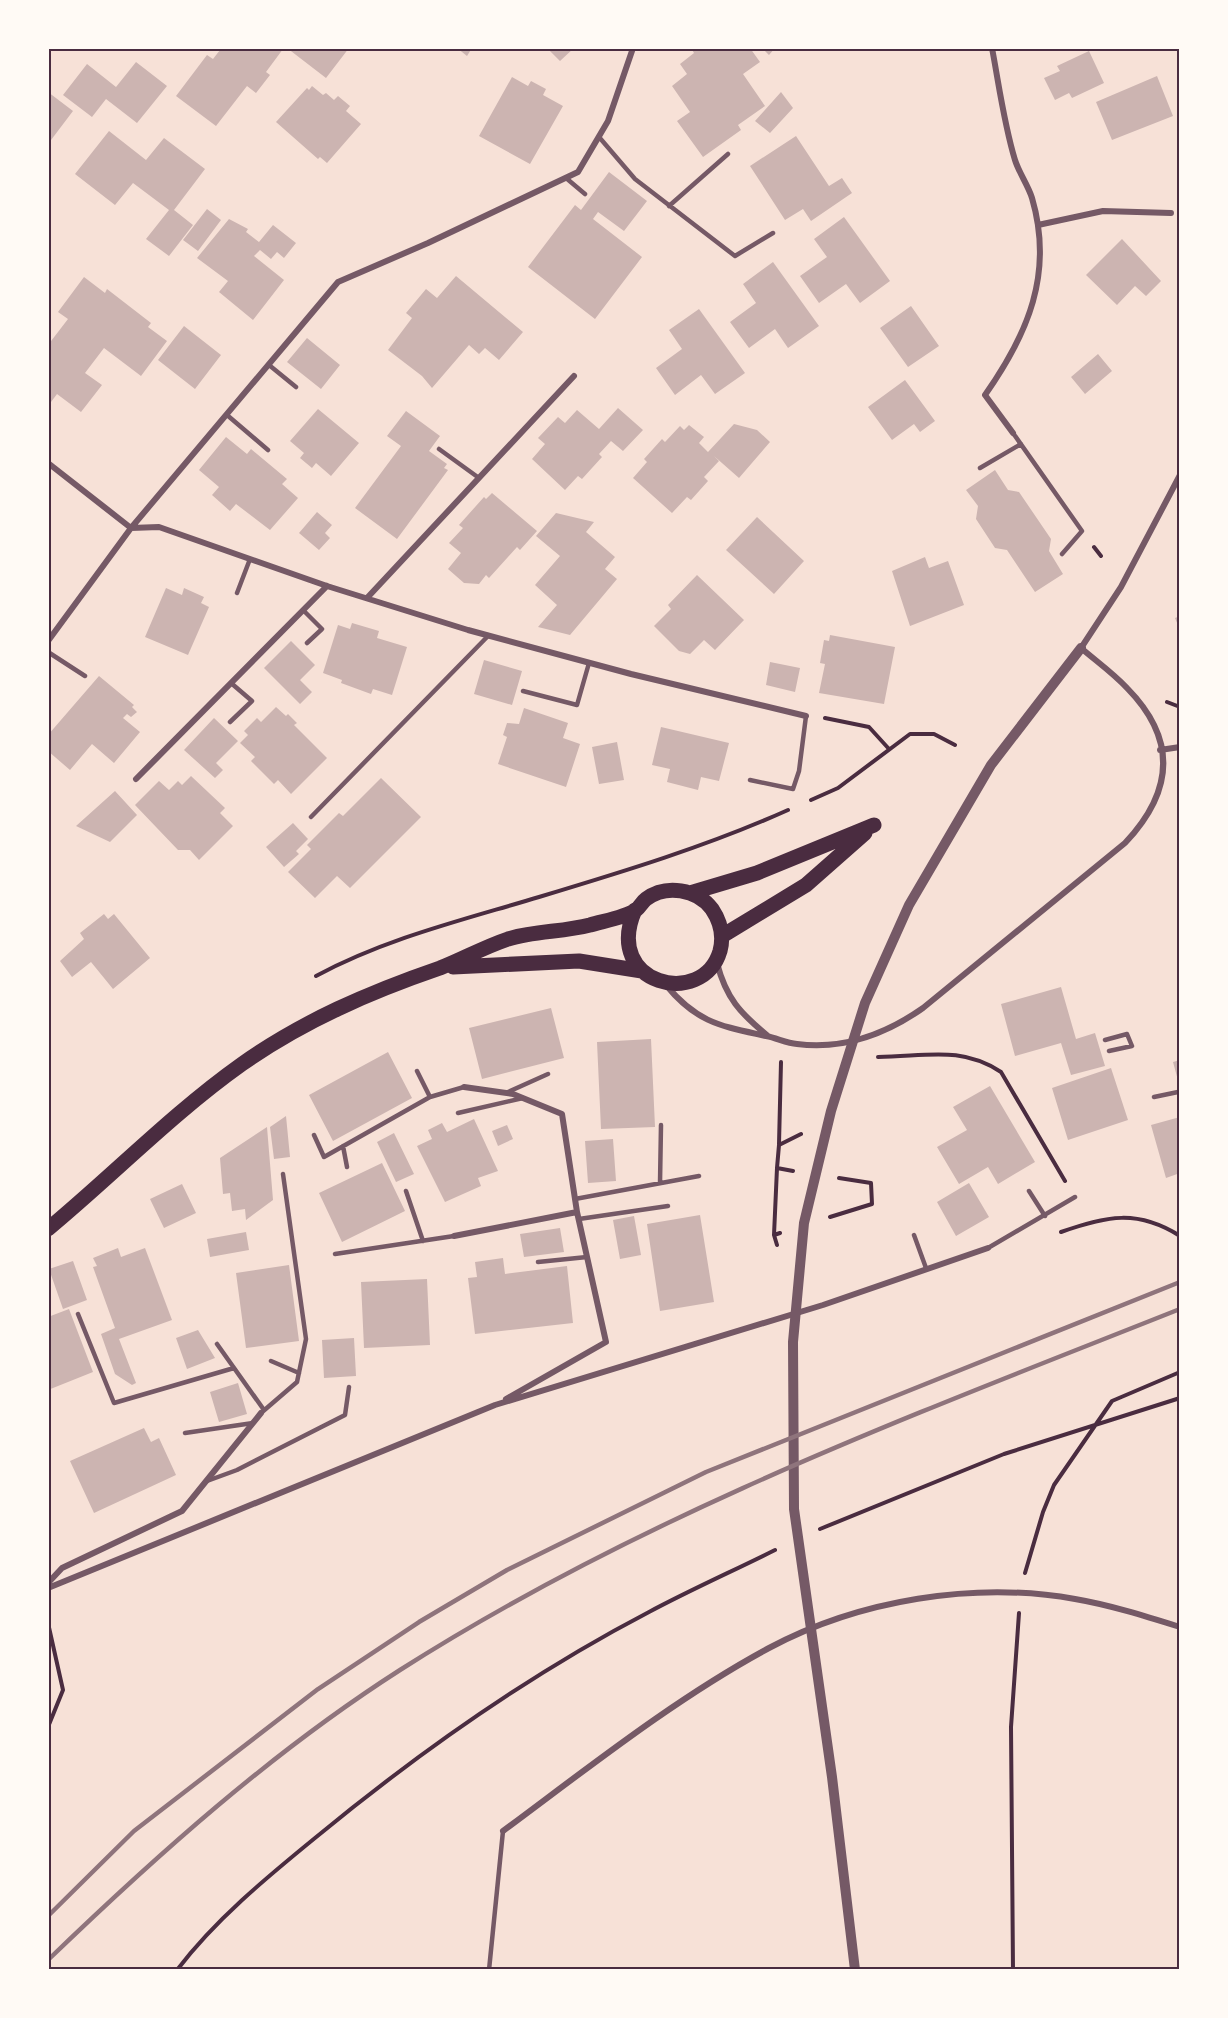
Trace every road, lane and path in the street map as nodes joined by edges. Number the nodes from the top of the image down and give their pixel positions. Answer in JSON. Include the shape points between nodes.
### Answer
{"nodes":[{"id":1,"x":633,"y":48,"type":"edge"},
{"id":2,"x":992,"y":48,"type":"edge"},
{"id":3,"x":599,"y":137,"type":"junction"},
{"id":4,"x":728,"y":154,"type":"dead end"},
{"id":5,"x":566,"y":178,"type":"junction"},
{"id":6,"x":585,"y":194,"type":"dead end"},
{"id":7,"x":669,"y":206,"type":"junction"},
{"id":8,"x":1171,"y":213,"type":"dead end"},
{"id":9,"x":1038,"y":225,"type":"junction"},
{"id":10,"x":772,"y":233,"type":"dead end"},
{"id":11,"x":269,"y":365,"type":"junction"},
{"id":12,"x":573,"y":376,"type":"dead end"},
{"id":13,"x":296,"y":387,"type":"dead end"},
{"id":14,"x":227,"y":415,"type":"junction"},
{"id":15,"x":1013,"y":433,"type":"joint"},
{"id":16,"x":1021,"y":444,"type":"junction"},
{"id":17,"x":438,"y":448,"type":"dead end"},
{"id":18,"x":268,"y":450,"type":"dead end"},
{"id":19,"x":48,"y":463,"type":"edge"},
{"id":20,"x":980,"y":468,"type":"dead end"},
{"id":21,"x":1180,"y":475,"type":"edge"},
{"id":22,"x":479,"y":478,"type":"junction"},
{"id":23,"x":131,"y":528,"type":"junction"},
{"id":24,"x":1062,"y":554,"type":"dead end"},
{"id":25,"x":250,"y":559,"type":"junction"},
{"id":26,"x":327,"y":586,"type":"junction"},
{"id":27,"x":237,"y":593,"type":"dead end"},
{"id":28,"x":367,"y":598,"type":"junction"},
{"id":29,"x":303,"y":610,"type":"junction"},
{"id":30,"x":488,"y":636,"type":"junction"},
{"id":31,"x":48,"y":641,"type":"edge"},
{"id":32,"x":307,"y":643,"type":"dead end"},
{"id":33,"x":1081,"y":648,"type":"junction"},
{"id":34,"x":48,"y":652,"type":"edge"},
{"id":35,"x":589,"y":663,"type":"junction"},
{"id":36,"x":85,"y":676,"type":"dead end"},
{"id":37,"x":231,"y":682,"type":"junction"},
{"id":38,"x":524,"y":691,"type":"dead end"},
{"id":39,"x":806,"y":716,"type":"junction"},
{"id":40,"x":230,"y":722,"type":"dead end"},
{"id":41,"x":955,"y":746,"type":"dead end"},
{"id":42,"x":1180,"y":747,"type":"edge"},
{"id":43,"x":889,"y":749,"type":"junction"},
{"id":44,"x":1161,"y":750,"type":"junction"},
{"id":45,"x":136,"y":779,"type":"dead end"},
{"id":46,"x":750,"y":780,"type":"dead end"},
{"id":47,"x":807,"y":801,"type":"dead end"},
{"id":48,"x":797,"y":806,"type":"dead end"},
{"id":49,"x":311,"y":817,"type":"dead end"},
{"id":50,"x":690,"y":893,"type":"junction"},
{"id":51,"x":635,"y":910,"type":"junction"},
{"id":52,"x":722,"y":936,"type":"junction"},
{"id":53,"x":716,"y":959,"type":"junction"},
{"id":54,"x":441,"y":967,"type":"junction"},
{"id":55,"x":642,"y":971,"type":"junction"},
{"id":56,"x":316,"y":976,"type":"dead end"},
{"id":57,"x":664,"y":982,"type":"junction"},
{"id":58,"x":768,"y":1036,"type":"junction"},
{"id":59,"x":1105,"y":1040,"type":"dead end"},
{"id":60,"x":782,"y":1041,"type":"junction"},
{"id":61,"x":1108,"y":1051,"type":"dead end"},
{"id":62,"x":868,"y":1057,"type":"dead end"},
{"id":63,"x":417,"y":1071,"type":"dead end"},
{"id":64,"x":548,"y":1074,"type":"dead end"},
{"id":65,"x":465,"y":1087,"type":"joint"},
{"id":66,"x":1178,"y":1092,"type":"dead end"},
{"id":67,"x":505,"y":1093,"type":"junction"},
{"id":68,"x":430,"y":1097,"type":"junction"},
{"id":69,"x":1154,"y":1097,"type":"dead end"},
{"id":70,"x":523,"y":1098,"type":"junction"},
{"id":71,"x":458,"y":1113,"type":"dead end"},
{"id":72,"x":661,"y":1125,"type":"dead end"},
{"id":73,"x":314,"y":1134,"type":"dead end"},
{"id":74,"x":779,"y":1145,"type":"dead end"},
{"id":75,"x":344,"y":1146,"type":"junction"},
{"id":76,"x":347,"y":1167,"type":"dead end"},
{"id":77,"x":777,"y":1168,"type":"dead end"},
{"id":78,"x":283,"y":1174,"type":"dead end"},
{"id":79,"x":699,"y":1176,"type":"dead end"},
{"id":80,"x":660,"y":1183,"type":"junction"},
{"id":81,"x":406,"y":1191,"type":"dead end"},
{"id":82,"x":1029,"y":1191,"type":"dead end"},
{"id":83,"x":1075,"y":1197,"type":"joint"},
{"id":84,"x":575,"y":1199,"type":"junction"},
{"id":85,"x":668,"y":1206,"type":"dead end"},
{"id":86,"x":578,"y":1215,"type":"junction"},
{"id":87,"x":1045,"y":1216,"type":"junction"},
{"id":88,"x":48,"y":1229,"type":"edge"},
{"id":89,"x":1059,"y":1233,"type":"dead end"},
{"id":90,"x":914,"y":1234,"type":"dead end"},
{"id":91,"x":774,"y":1235,"type":"dead end"},
{"id":92,"x":454,"y":1236,"type":"joint"},
{"id":93,"x":1180,"y":1236,"type":"edge"},
{"id":94,"x":423,"y":1241,"type":"junction"},
{"id":95,"x":988,"y":1248,"type":"joint"},
{"id":96,"x":335,"y":1254,"type":"dead end"},
{"id":97,"x":587,"y":1257,"type":"junction"},
{"id":98,"x":538,"y":1262,"type":"dead end"},
{"id":99,"x":926,"y":1268,"type":"junction"},
{"id":100,"x":78,"y":1314,"type":"dead end"},
{"id":101,"x":217,"y":1344,"type":"dead end"},
{"id":102,"x":271,"y":1361,"type":"dead end"},
{"id":103,"x":234,"y":1368,"type":"junction"},
{"id":104,"x":1180,"y":1372,"type":"edge"},
{"id":105,"x":299,"y":1373,"type":"junction"},
{"id":106,"x":349,"y":1387,"type":"dead end"},
{"id":107,"x":1180,"y":1398,"type":"edge"},
{"id":108,"x":495,"y":1405,"type":"junction"},
{"id":109,"x":263,"y":1412,"type":"junction"},
{"id":110,"x":253,"y":1423,"type":"junction"},
{"id":111,"x":1096,"y":1424,"type":"junction"},
{"id":112,"x":185,"y":1433,"type":"dead end"},
{"id":113,"x":205,"y":1482,"type":"junction"},
{"id":114,"x":815,"y":1531,"type":"dead end"},
{"id":115,"x":776,"y":1549,"type":"dead end"},
{"id":116,"x":48,"y":1583,"type":"edge"},
{"id":117,"x":48,"y":1588,"type":"edge"},
{"id":118,"x":1021,"y":1594,"type":"junction"},
{"id":119,"x":48,"y":1623,"type":"edge"},
{"id":120,"x":1180,"y":1627,"type":"edge"},
{"id":121,"x":48,"y":1726,"type":"edge"},
{"id":122,"x":503,"y":1831,"type":"joint"},
{"id":123,"x":177,"y":1970,"type":"edge"},
{"id":124,"x":489,"y":1970,"type":"edge"},
{"id":125,"x":855,"y":1970,"type":"edge"},
{"id":126,"x":1013,"y":1970,"type":"edge"}],
"edges":[{"from":1,"to":3,"type":"street"},
{"from":2,"to":9,"type":"street","via":[[1008,134]]},
{"from":3,"to":5,"type":"street","via":[[578,172]]},
{"from":3,"to":7,"type":"lane","via":[[635,179]]},
{"from":4,"to":7,"type":"lane"},
{"from":5,"to":6,"type":"lane"},
{"from":5,"to":11,"type":"street","via":[[338,282]]},
{"from":7,"to":10,"type":"lane","via":[[735,256]]},
{"from":8,"to":9,"type":"street","via":[[1103,211]]},
{"from":9,"to":15,"type":"street","via":[[1039,279],[1030,314],[1010,359],[985,395]]},
{"from":11,"to":13,"type":"lane"},
{"from":11,"to":14,"type":"street"},
{"from":12,"to":22,"type":"street"},
{"from":14,"to":18,"type":"lane"},
{"from":14,"to":23,"type":"street"},
{"from":15,"to":16,"type":"lane"},
{"from":16,"to":20,"type":"lane"},
{"from":16,"to":24,"type":"lane","via":[[1083,531]]},
{"from":17,"to":22,"type":"lane"},
{"from":19,"to":23,"type":"street"},
{"from":21,"to":33,"type":"street","via":[[1121,587]]},
{"from":22,"to":28,"type":"street"},
{"from":23,"to":25,"type":"street","via":[[159,527]]},
{"from":23,"to":31,"type":"street"},
{"from":25,"to":26,"type":"street"},
{"from":25,"to":27,"type":"lane"},
{"from":26,"to":28,"type":"street"},
{"from":26,"to":29,"type":"street"},
{"from":28,"to":30,"type":"street"},
{"from":29,"to":32,"type":"lane","via":[[322,629]]},
{"from":29,"to":37,"type":"street"},
{"from":30,"to":35,"type":"street"},
{"from":30,"to":49,"type":"lane"},
{"from":33,"to":44,"type":"street","via":[[1127,688],[1146,712]]},
{"from":33,"to":125,"type":"street","via":[[991,765],[909,905],[865,1003],[831,1111],[804,1223],[794,1330],[794,1509]]},
{"from":34,"to":36,"type":"lane"},
{"from":35,"to":38,"type":"lane","via":[[577,705]]},
{"from":35,"to":39,"type":"street"},
{"from":37,"to":40,"type":"lane","via":[[252,701]]},
{"from":37,"to":45,"type":"street"},
{"from":39,"to":43,"type":"path","via":[[869,727]]},
{"from":39,"to":46,"type":"lane","via":[[793,789]]},
{"from":41,"to":43,"type":"path","via":[[934,734],[910,734]]},
{"from":42,"to":44,"type":"street"},
{"from":43,"to":47,"type":"path","via":[[838,788]]},
{"from":44,"to":60,"type":"street","via":[[1161,791],[1143,823],[1125,843],[923,1008],[888,1030],[862,1040],[799,1045]]},
{"from":48,"to":56,"type":"path","via":[[699,845],[402,938]]},
{"from":50,"to":51,"type":"main road","via":[[658,893]]},
{"from":50,"to":52,"type":"main road","via":[[708,904]]},
{"from":50,"to":52,"type":"main road","via":[[757,873],[874,825],[806,885]]},
{"from":51,"to":54,"type":"main road","via":[[576,929],[509,939]]},
{"from":51,"to":55,"type":"main road","via":[[628,926],[628,946]]},
{"from":52,"to":53,"type":"main road"},
{"from":53,"to":57,"type":"main road","via":[[711,968],[695,979]]},
{"from":53,"to":58,"type":"street","via":[[731,999]]},
{"from":54,"to":55,"type":"main road","via":[[579,961]]},
{"from":54,"to":88,"type":"main road","via":[[346,1003],[243,1063]]},
{"from":55,"to":57,"type":"main road"},
{"from":57,"to":58,"type":"street","via":[[683,1005],[705,1018],[732,1030]]},
{"from":58,"to":60,"type":"street"},
{"from":59,"to":61,"type":"lane","via":[[1127,1034],[1132,1046]]},
{"from":60,"to":74,"type":"path"},
{"from":62,"to":83,"type":"path","via":[[951,1052],[985,1062],[1001,1072]]},
{"from":63,"to":68,"type":"lane"},
{"from":64,"to":67,"type":"lane"},
{"from":65,"to":67,"type":"street"},
{"from":65,"to":68,"type":"lane"},
{"from":66,"to":69,"type":"lane"},
{"from":67,"to":70,"type":"street"},
{"from":68,"to":75,"type":"lane"},
{"from":70,"to":71,"type":"lane"},
{"from":70,"to":84,"type":"street","via":[[562,1114]]},
{"from":72,"to":80,"type":"lane"},
{"from":73,"to":75,"type":"lane","via":[[324,1157]]},
{"from":75,"to":76,"type":"lane"},
{"from":77,"to":91,"type":"path"},
{"from":78,"to":105,"type":"lane","via":[[306,1339]]},
{"from":79,"to":80,"type":"lane"},
{"from":80,"to":84,"type":"lane"},
{"from":81,"to":94,"type":"lane"},
{"from":82,"to":87,"type":"lane"},
{"from":83,"to":87,"type":"lane"},
{"from":84,"to":86,"type":"street"},
{"from":85,"to":86,"type":"lane"},
{"from":86,"to":92,"type":"street"},
{"from":86,"to":97,"type":"street"},
{"from":87,"to":95,"type":"lane"},
{"from":89,"to":93,"type":"path","via":[[1101,1218],[1134,1217]]},
{"from":90,"to":99,"type":"lane"},
{"from":92,"to":94,"type":"lane"},
{"from":94,"to":96,"type":"lane"},
{"from":95,"to":99,"type":"street"},
{"from":97,"to":98,"type":"lane"},
{"from":97,"to":108,"type":"street","via":[[606,1342]]},
{"from":99,"to":108,"type":"street","via":[[823,1305]]},
{"from":100,"to":103,"type":"lane","via":[[114,1403]]},
{"from":101,"to":103,"type":"lane"},
{"from":102,"to":105,"type":"lane"},
{"from":103,"to":109,"type":"lane"},
{"from":104,"to":111,"type":"path","via":[[1112,1401]]},
{"from":105,"to":109,"type":"lane","via":[[297,1382]]},
{"from":106,"to":113,"type":"lane","via":[[345,1415]]},
{"from":107,"to":111,"type":"path"},
{"from":108,"to":117,"type":"street"},
{"from":109,"to":110,"type":"street"},
{"from":110,"to":112,"type":"lane"},
{"from":110,"to":113,"type":"street"},
{"from":111,"to":114,"type":"path","via":[[1004,1454]]},
{"from":111,"to":118,"type":"path","via":[[1054,1485],[1028,1557]]},
{"from":113,"to":116,"type":"street","via":[[182,1511],[62,1568]]},
{"from":115,"to":123,"type":"path","via":[[648,1612],[572,1656],[425,1753],[363,1798],[288,1861],[223,1920]]},
{"from":118,"to":120,"type":"street","via":[[1101,1604]]},
{"from":118,"to":122,"type":"street","via":[[954,1595],[892,1604],[829,1622],[771,1647],[714,1681]]},
{"from":118,"to":126,"type":"path","via":[[1011,1727]]},
{"from":119,"to":121,"type":"path","via":[[63,1690]]},
{"from":122,"to":124,"type":"lane"}]}
